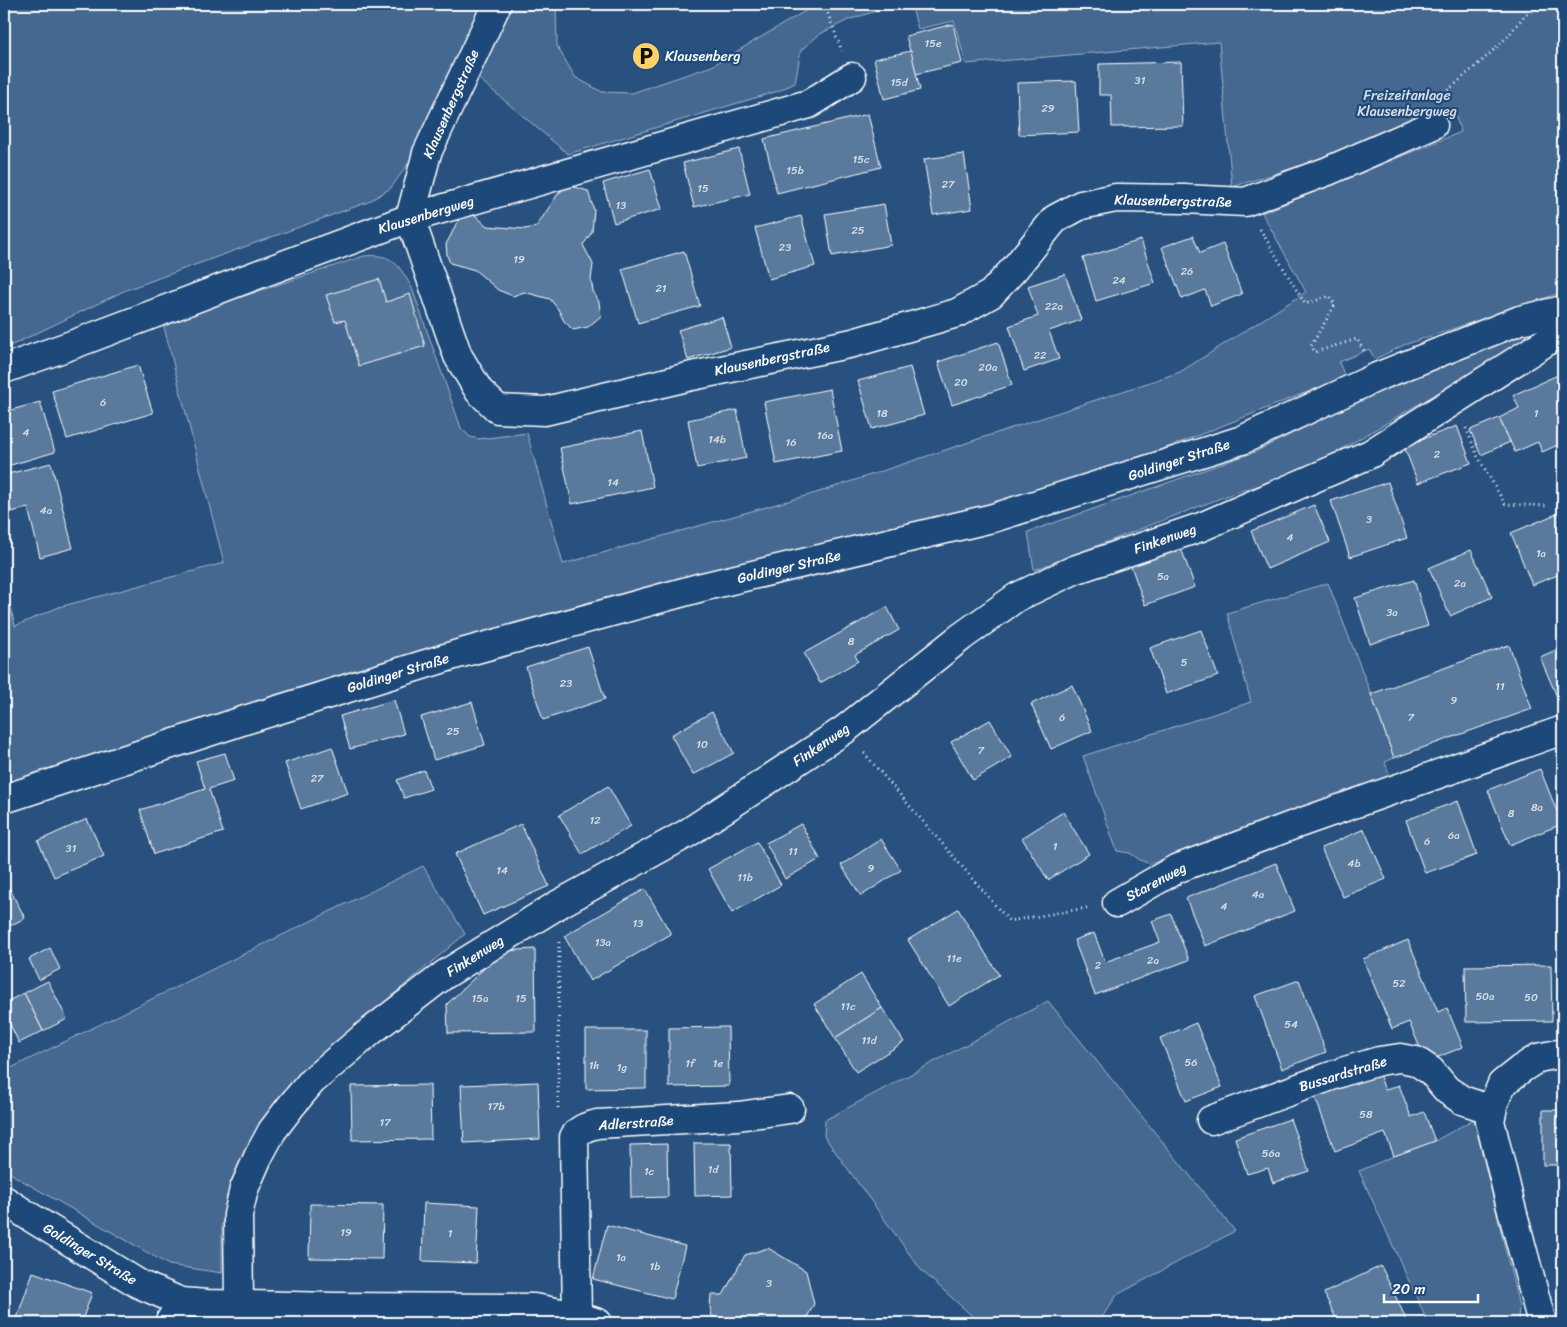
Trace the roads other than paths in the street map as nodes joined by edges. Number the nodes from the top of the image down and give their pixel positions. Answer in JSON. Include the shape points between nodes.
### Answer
{"nodes":[{"id":1,"x":497,"y":4,"type":"edge"},
{"id":2,"x":852,"y":77,"type":"dead end"},
{"id":3,"x":1433,"y":125,"type":"road end"},
{"id":4,"x":410,"y":218,"type":"junction"},
{"id":5,"x":1563,"y":310,"type":"edge"},
{"id":6,"x":1563,"y":332,"type":"edge"},
{"id":7,"x":4,"y":369,"type":"edge"},
{"id":8,"x":1563,"y":730,"type":"edge"},
{"id":9,"x":4,"y":799,"type":"edge"},
{"id":10,"x":1117,"y":903,"type":"road end"},
{"id":11,"x":1563,"y":1053,"type":"edge"},
{"id":12,"x":790,"y":1109,"type":"dead end"},
{"id":13,"x":1492,"y":1110,"type":"junction"},
{"id":14,"x":1211,"y":1120,"type":"dead end"},
{"id":15,"x":4,"y":1200,"type":"edge"},
{"id":16,"x":238,"y":1304,"type":"junction"},
{"id":17,"x":175,"y":1313,"type":"edge"},
{"id":18,"x":588,"y":1320,"type":"edge"},
{"id":19,"x":1542,"y":1323,"type":"edge"}],
"edges":[{"from":1,"to":4,"type":"street","name":"Klausenbergstraße","via":[[427,153]]},
{"from":2,"to":4,"type":"street","name":"Klausenbergweg","via":[[808,104]]},
{"from":3,"to":4,"type":"street","name":"Klausenbergstraße","via":[[1328,171],[1245,202],[1116,198],[1081,205],[1056,219],[991,294],[957,312],[853,343],[545,411],[498,409],[478,391],[458,356]]},
{"from":4,"to":7,"type":"street","name":"Klausenbergweg"},
{"from":5,"to":9,"type":"street","name":"Goldinger Straße","via":[[1520,320],[1378,377],[1242,440],[993,518],[702,587],[468,651]]},
{"from":6,"to":16,"type":"street","name":"Finkenweg","via":[[1370,454],[1201,526],[1074,570],[1017,597],[844,730],[686,834],[559,904],[444,975],[312,1081],[272,1130],[244,1189],[238,1215]]},
{"from":8,"to":10,"type":"street","name":"Starenweg","via":[[1176,869]]},
{"from":11,"to":13,"type":"street","via":[[1538,1058],[1502,1084]]},
{"from":12,"to":18,"type":"street","name":"Adlerstraße","via":[[583,1127],[574,1137]]},
{"from":13,"to":14,"type":"street","name":"Bussardstraße","via":[[1462,1100],[1447,1090],[1431,1071],[1416,1061],[1400,1058],[1345,1071]]},
{"from":13,"to":19,"type":"street","via":[[1492,1130]]},
{"from":15,"to":17,"type":"street","name":"Goldinger Straße","via":[[139,1284]]},
{"from":16,"to":17,"type":"street","name":"Goldinger Straße"},
{"from":16,"to":18,"type":"street","via":[[534,1308]]}]}
